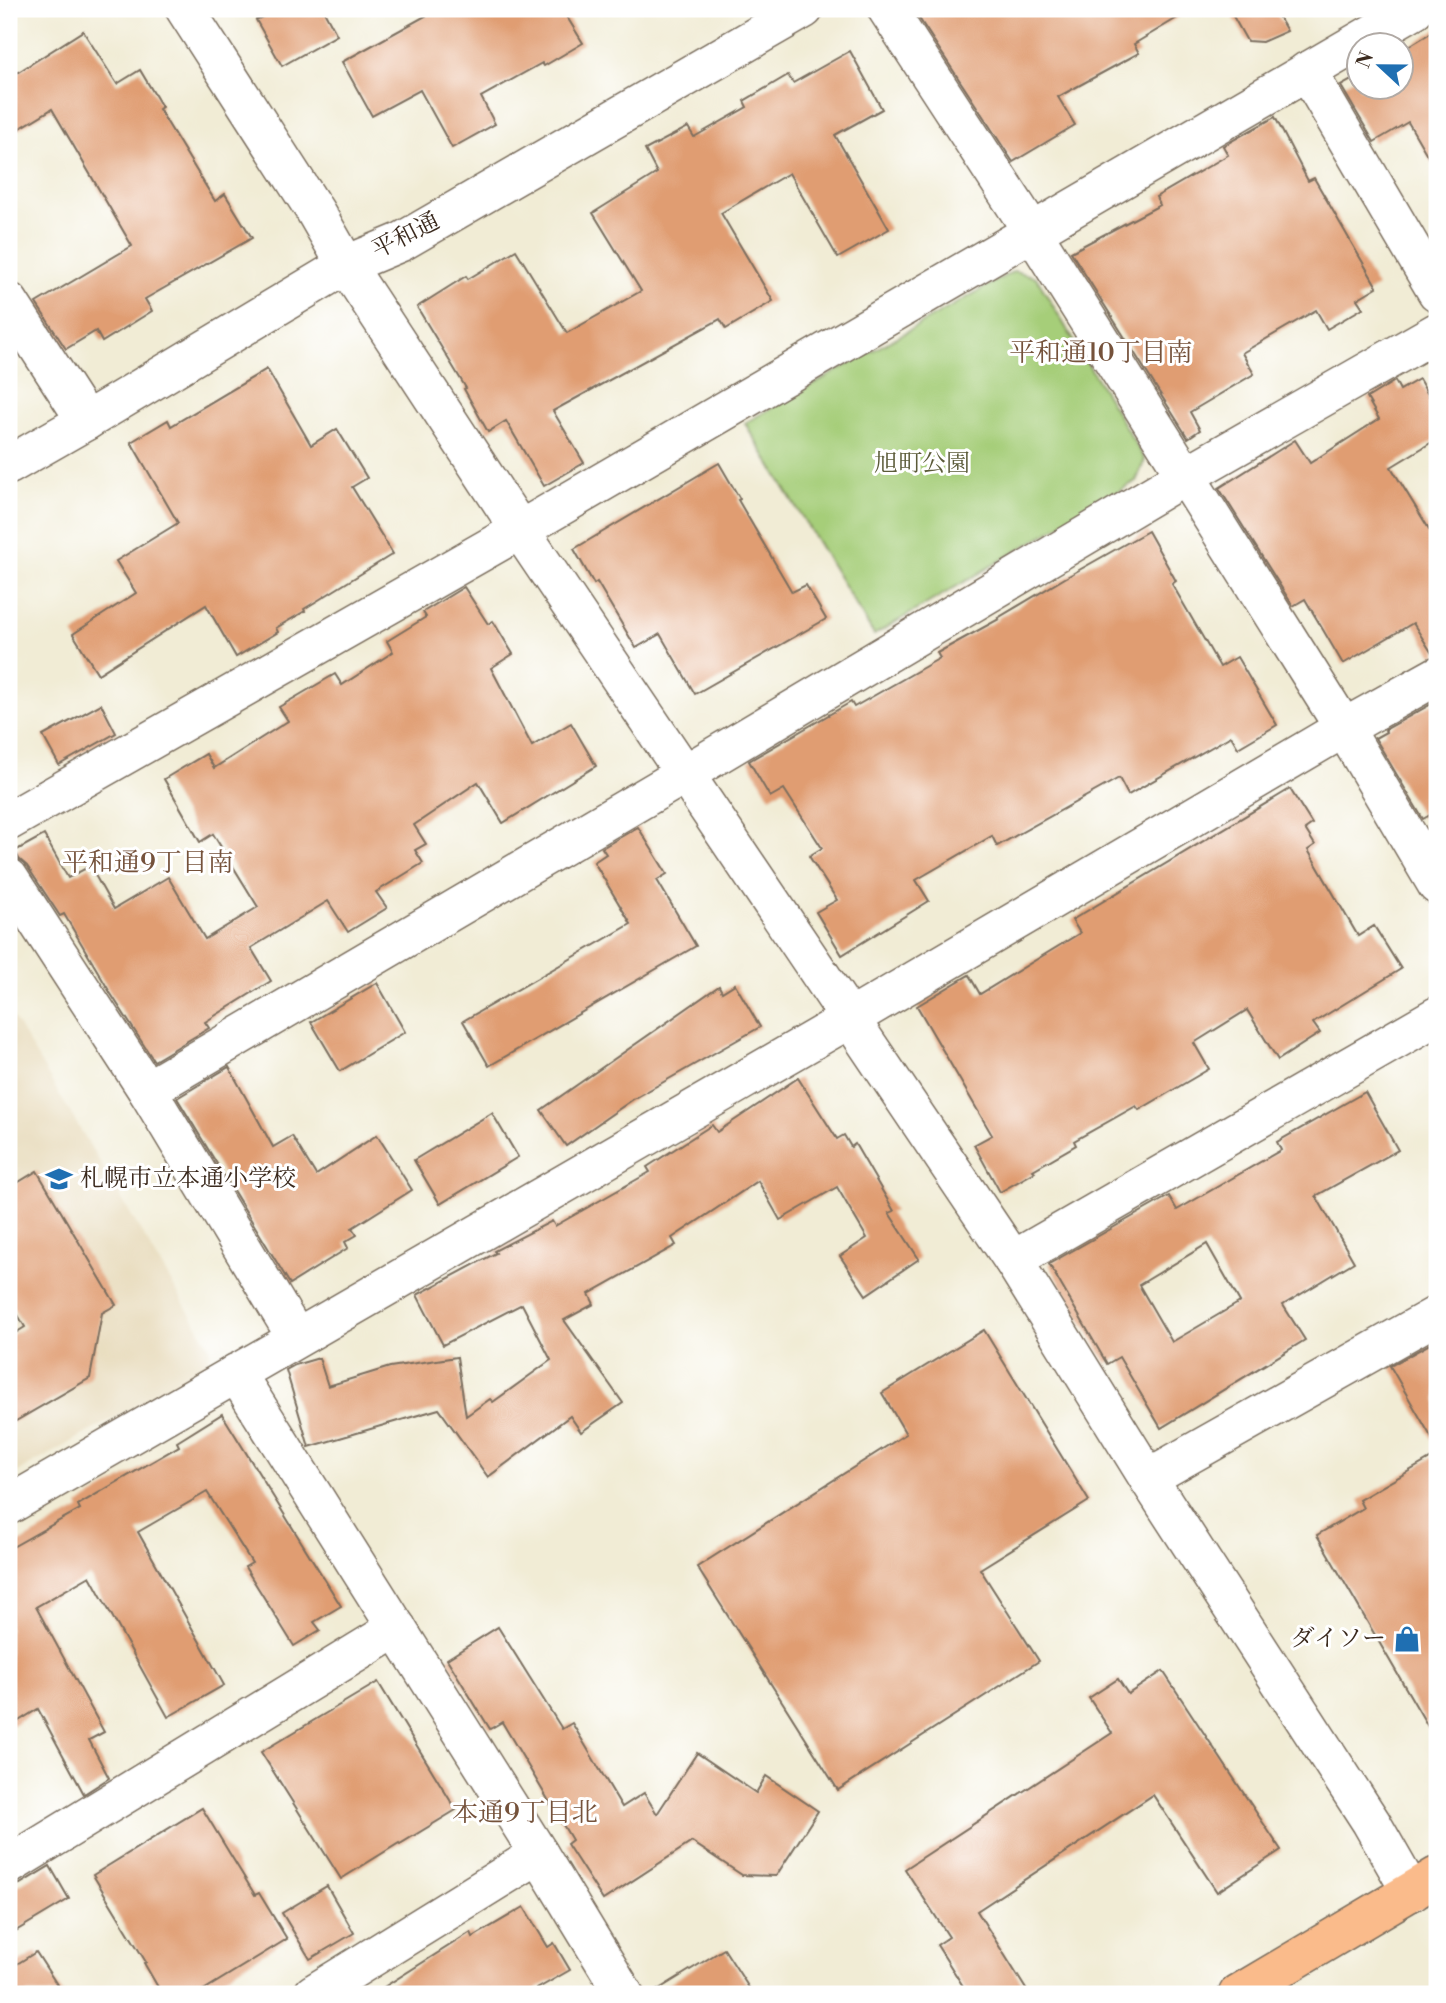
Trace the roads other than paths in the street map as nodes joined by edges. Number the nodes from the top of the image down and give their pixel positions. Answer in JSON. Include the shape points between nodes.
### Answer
{"nodes":[{"id":1,"x":185,"y":9,"type":"edge"},
{"id":2,"x":804,"y":9,"type":"edge"},
{"id":3,"x":887,"y":9,"type":"edge"},
{"id":4,"x":1415,"y":9,"type":"edge"},
{"id":5,"x":1307,"y":71,"type":"junction"},
{"id":6,"x":1032,"y":231,"type":"junction"},
{"id":7,"x":346,"y":265,"type":"junction"},
{"id":8,"x":1437,"y":292,"type":"edge"},
{"id":9,"x":9,"y":302,"type":"edge"},
{"id":10,"x":1437,"y":332,"type":"edge"},
{"id":11,"x":86,"y":421,"type":"junction"},
{"id":12,"x":9,"y":465,"type":"edge"},
{"id":13,"x":1185,"y":476,"type":"junction"},
{"id":14,"x":520,"y":530,"type":"junction"},
{"id":15,"x":1437,"y":676,"type":"edge"},
{"id":16,"x":1344,"y":729,"type":"junction"},
{"id":17,"x":685,"y":774,"type":"junction"},
{"id":18,"x":9,"y":821,"type":"edge"},
{"id":19,"x":9,"y":878,"type":"edge"},
{"id":20,"x":1437,"y":885,"type":"edge"},
{"id":21,"x":1437,"y":1016,"type":"edge"},
{"id":22,"x":851,"y":1018,"type":"junction"},
{"id":23,"x":147,"y":1090,"type":"junction"},
{"id":24,"x":1013,"y":1261,"type":"junction"},
{"id":25,"x":1437,"y":1315,"type":"edge"},
{"id":26,"x":296,"y":1337,"type":"junction"},
{"id":27,"x":236,"y":1373,"type":"junction"},
{"id":28,"x":1147,"y":1478,"type":"junction"},
{"id":29,"x":9,"y":1505,"type":"edge"},
{"id":30,"x":397,"y":1628,"type":"junction"},
{"id":31,"x":539,"y":1854,"type":"junction"},
{"id":32,"x":9,"y":1864,"type":"edge"},
{"id":33,"x":1424,"y":1884,"type":"edge"},
{"id":34,"x":313,"y":1994,"type":"edge"},
{"id":35,"x":624,"y":1994,"type":"edge"},
{"id":36,"x":1238,"y":1994,"type":"edge"}],
"edges":[{"from":1,"to":7,"type":"street"},
{"from":2,"to":7,"type":"street","name":"平和通","via":[[401,242]]},
{"from":3,"to":6,"type":"street"},
{"from":4,"to":5,"type":"street"},
{"from":5,"to":6,"type":"street"},
{"from":5,"to":8,"type":"street"},
{"from":6,"to":13,"type":"street"},
{"from":6,"to":14,"type":"street"},
{"from":7,"to":11,"type":"street","name":"平和通"},
{"from":7,"to":14,"type":"street"},
{"from":9,"to":11,"type":"street"},
{"from":10,"to":13,"type":"street"},
{"from":11,"to":12,"type":"street","name":"平和通"},
{"from":13,"to":16,"type":"street"},
{"from":13,"to":17,"type":"street"},
{"from":14,"to":17,"type":"street"},
{"from":14,"to":18,"type":"street"},
{"from":15,"to":16,"type":"street"},
{"from":16,"to":20,"type":"street"},
{"from":16,"to":22,"type":"street"},
{"from":17,"to":22,"type":"street"},
{"from":17,"to":23,"type":"street"},
{"from":19,"to":23,"type":"street"},
{"from":21,"to":24,"type":"street"},
{"from":22,"to":24,"type":"street"},
{"from":22,"to":26,"type":"street"},
{"from":23,"to":26,"type":"street"},
{"from":24,"to":28,"type":"street"},
{"from":25,"to":28,"type":"street"},
{"from":26,"to":27,"type":"street"},
{"from":27,"to":29,"type":"street"},
{"from":27,"to":30,"type":"street"},
{"from":28,"to":33,"type":"street","via":[[1363,1811]]},
{"from":30,"to":31,"type":"street"},
{"from":30,"to":32,"type":"street"},
{"from":31,"to":34,"type":"street"},
{"from":31,"to":35,"type":"street"},
{"from":33,"to":36,"type":"highway"}]}
